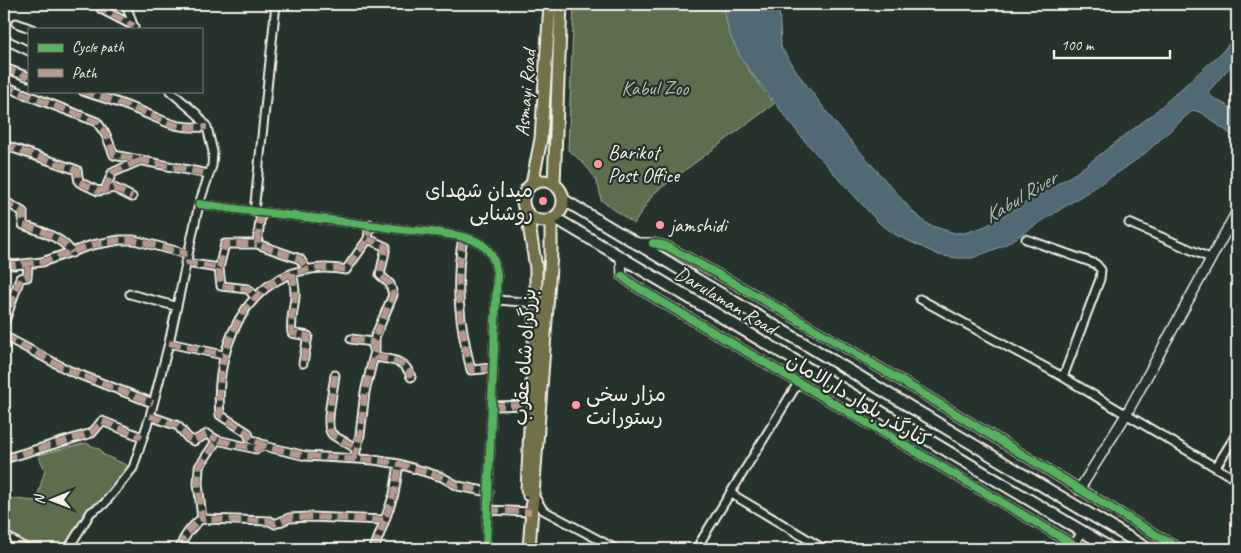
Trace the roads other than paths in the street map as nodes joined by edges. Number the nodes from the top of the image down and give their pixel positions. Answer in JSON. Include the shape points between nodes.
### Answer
{"nodes":[{"id":1,"x":98,"y":4,"type":"edge"},
{"id":2,"x":126,"y":4,"type":"edge"},
{"id":3,"x":276,"y":4,"type":"edge"},
{"id":4,"x":550,"y":4,"type":"edge"},
{"id":5,"x":561,"y":4,"type":"edge"},
{"id":6,"x":16,"y":24,"type":"dead end"},
{"id":7,"x":134,"y":27,"type":"edge"},
{"id":8,"x":29,"y":28,"type":"edge"},
{"id":9,"x":4,"y":40,"type":"edge"},
{"id":10,"x":28,"y":51,"type":"edge"},
{"id":11,"x":4,"y":68,"type":"edge"},
{"id":12,"x":28,"y":76,"type":"edge"},
{"id":13,"x":4,"y":86,"type":"edge"},
{"id":14,"x":86,"y":92,"type":"edge"},
{"id":15,"x":171,"y":92,"type":"edge"},
{"id":16,"x":206,"y":127,"type":"junction"},
{"id":17,"x":4,"y":146,"type":"edge"},
{"id":18,"x":141,"y":160,"type":"junction"},
{"id":19,"x":208,"y":174,"type":"junction"},
{"id":20,"x":532,"y":184,"type":"junction"},
{"id":21,"x":554,"y":184,"type":"junction"},
{"id":22,"x":105,"y":190,"type":"junction"},
{"id":23,"x":132,"y":197,"type":"dead end"},
{"id":24,"x":564,"y":200,"type":"junction"},
{"id":25,"x":4,"y":201,"type":"edge"},
{"id":26,"x":199,"y":204,"type":"junction"},
{"id":27,"x":1237,"y":211,"type":"edge"},
{"id":28,"x":527,"y":212,"type":"junction"},
{"id":29,"x":258,"y":213,"type":"junction"},
{"id":30,"x":553,"y":219,"type":"junction"},
{"id":31,"x":1129,"y":223,"type":"dead end"},
{"id":32,"x":370,"y":224,"type":"junction"},
{"id":33,"x":463,"y":238,"type":"junction"},
{"id":34,"x":1026,"y":239,"type":"dead end"},
{"id":35,"x":368,"y":240,"type":"junction"},
{"id":36,"x":634,"y":243,"type":"junction"},
{"id":37,"x":257,"y":244,"type":"junction"},
{"id":38,"x":72,"y":253,"type":"junction"},
{"id":39,"x":187,"y":254,"type":"junction"},
{"id":40,"x":621,"y":258,"type":"junction"},
{"id":41,"x":1210,"y":258,"type":"junction"},
{"id":42,"x":4,"y":263,"type":"edge"},
{"id":43,"x":185,"y":263,"type":"junction"},
{"id":44,"x":28,"y":264,"type":"junction"},
{"id":45,"x":220,"y":268,"type":"junction"},
{"id":46,"x":307,"y":270,"type":"junction"},
{"id":47,"x":293,"y":273,"type":"junction"},
{"id":48,"x":130,"y":294,"type":"dead end"},
{"id":49,"x":256,"y":297,"type":"junction"},
{"id":50,"x":920,"y":299,"type":"dead end"},
{"id":51,"x":497,"y":300,"type":"junction"},
{"id":52,"x":536,"y":303,"type":"junction"},
{"id":53,"x":176,"y":306,"type":"junction"},
{"id":54,"x":4,"y":324,"type":"edge"},
{"id":55,"x":4,"y":336,"type":"edge"},
{"id":56,"x":351,"y":339,"type":"dead end"},
{"id":57,"x":169,"y":343,"type":"junction"},
{"id":58,"x":375,"y":351,"type":"junction"},
{"id":59,"x":223,"y":355,"type":"junction"},
{"id":60,"x":303,"y":363,"type":"dead end"},
{"id":61,"x":493,"y":368,"type":"junction"},
{"id":62,"x":335,"y":374,"type":"dead end"},
{"id":63,"x":411,"y":377,"type":"dead end"},
{"id":64,"x":1063,"y":377,"type":"junction"},
{"id":65,"x":798,"y":383,"type":"junction"},
{"id":66,"x":153,"y":403,"type":"junction"},
{"id":67,"x":531,"y":405,"type":"junction"},
{"id":68,"x":492,"y":406,"type":"junction"},
{"id":69,"x":1126,"y":415,"type":"junction"},
{"id":70,"x":150,"y":416,"type":"junction"},
{"id":71,"x":1237,"y":433,"type":"edge"},
{"id":72,"x":142,"y":437,"type":"junction"},
{"id":73,"x":217,"y":440,"type":"junction"},
{"id":74,"x":265,"y":445,"type":"junction"},
{"id":75,"x":356,"y":449,"type":"junction"},
{"id":76,"x":4,"y":459,"type":"edge"},
{"id":77,"x":354,"y":459,"type":"junction"},
{"id":78,"x":400,"y":464,"type":"junction"},
{"id":79,"x":1216,"y":467,"type":"junction"},
{"id":80,"x":1237,"y":480,"type":"edge"},
{"id":81,"x":1079,"y":490,"type":"junction"},
{"id":82,"x":488,"y":492,"type":"junction"},
{"id":83,"x":730,"y":493,"type":"junction"},
{"id":84,"x":531,"y":503,"type":"junction"},
{"id":85,"x":488,"y":510,"type":"junction"},
{"id":86,"x":202,"y":518,"type":"junction"},
{"id":87,"x":385,"y":520,"type":"junction"},
{"id":88,"x":1082,"y":531,"type":"junction"},
{"id":89,"x":4,"y":535,"type":"edge"},
{"id":90,"x":1076,"y":548,"type":"edge"},
{"id":91,"x":27,"y":549,"type":"edge"},
{"id":92,"x":68,"y":549,"type":"edge"},
{"id":93,"x":180,"y":549,"type":"edge"},
{"id":94,"x":374,"y":549,"type":"edge"},
{"id":95,"x":486,"y":549,"type":"edge"},
{"id":96,"x":529,"y":549,"type":"edge"},
{"id":97,"x":616,"y":549,"type":"edge"},
{"id":98,"x":696,"y":549,"type":"edge"},
{"id":99,"x":824,"y":549,"type":"edge"},
{"id":100,"x":1112,"y":549,"type":"edge"},
{"id":101,"x":1148,"y":549,"type":"edge"},
{"id":102,"x":1180,"y":549,"type":"edge"}],
"edges":[{"from":1,"to":7,"type":"street","via":[[101,9]]},
{"from":2,"to":7,"type":"street"},
{"from":3,"to":29,"type":"street"},
{"from":4,"to":20,"type":"highway","name":"Asmayi Road","via":[[541,139]]},
{"from":5,"to":21,"type":"highway","name":"Asmayi Road"},
{"from":6,"to":8,"type":"street"},
{"from":9,"to":10,"type":"street"},
{"from":11,"to":12,"type":"street"},
{"from":13,"to":18,"type":"street","via":[[98,122],[114,155]]},
{"from":14,"to":16,"type":"street","via":[[170,125]]},
{"from":15,"to":16,"type":"street"},
{"from":16,"to":19,"type":"street","via":[[213,152]]},
{"from":17,"to":22,"type":"street","via":[[77,170],[79,182],[98,191]]},
{"from":18,"to":19,"type":"street"},
{"from":18,"to":22,"type":"street","via":[[112,173]]},
{"from":19,"to":26,"type":"street"},
{"from":20,"to":21,"type":"highway","via":[[543,181]]},
{"from":20,"to":28,"type":"highway","via":[[524,194]]},
{"from":21,"to":24,"type":"highway"},
{"from":22,"to":23,"type":"street","via":[[114,188]]},
{"from":24,"to":30,"type":"highway","via":[[560,213]]},
{"from":24,"to":36,"type":"main road","name":"Darulaman Road"},
{"from":25,"to":38,"type":"street","via":[[23,212],[23,225],[56,238]]},
{"from":26,"to":29,"type":"street"},
{"from":26,"to":39,"type":"street"},
{"from":27,"to":41,"type":"street"},
{"from":28,"to":30,"type":"highway","via":[[538,221]]},
{"from":28,"to":52,"type":"highway","name":"بزرگراه شاه عقرب","via":[[536,268]]},
{"from":29,"to":32,"type":"street"},
{"from":29,"to":37,"type":"street"},
{"from":30,"to":40,"type":"main road","name":"Darulaman Road"},
{"from":30,"to":84,"type":"highway","name":"بزرگراه شاه عقرب"},
{"from":31,"to":41,"type":"street"},
{"from":32,"to":33,"type":"street"},
{"from":32,"to":35,"type":"street"},
{"from":33,"to":51,"type":"street","via":[[486,247],[495,260]]},
{"from":33,"to":61,"type":"street","via":[[457,287],[463,336],[471,370]]},
{"from":34,"to":64,"type":"street","via":[[1096,264],[1101,270]]},
{"from":35,"to":46,"type":"street","via":[[346,270],[327,267]]},
{"from":35,"to":58,"type":"street","via":[[386,247],[380,275],[390,284],[393,295],[375,337]]},
{"from":36,"to":81,"type":"street","name":"کنارگذر بلوار دارالامان","via":[[653,242],[666,246],[766,299]]},
{"from":36,"to":101,"type":"main road","name":"Darulaman Road"},
{"from":37,"to":45,"type":"street","via":[[225,244]]},
{"from":37,"to":46,"type":"street","via":[[300,259]]},
{"from":38,"to":39,"type":"street","via":[[92,245],[134,240]]},
{"from":38,"to":44,"type":"street"},
{"from":39,"to":43,"type":"street"},
{"from":40,"to":65,"type":"street","name":"کنارگذر بلوار دارالامان","via":[[622,276],[635,286]]},
{"from":40,"to":88,"type":"main road","name":"Darulaman Road"},
{"from":41,"to":69,"type":"street"},
{"from":42,"to":44,"type":"street"},
{"from":43,"to":45,"type":"street"},
{"from":43,"to":53,"type":"street"},
{"from":44,"to":54,"type":"street","via":[[27,276],[20,278]]},
{"from":45,"to":49,"type":"street","via":[[221,286],[248,289]]},
{"from":46,"to":47,"type":"street"},
{"from":47,"to":49,"type":"street"},
{"from":47,"to":60,"type":"street","via":[[295,297],[291,330],[308,336]]},
{"from":48,"to":53,"type":"street"},
{"from":49,"to":59,"type":"street","via":[[247,305],[230,334]]},
{"from":50,"to":64,"type":"street"},
{"from":51,"to":52,"type":"street"},
{"from":51,"to":61,"type":"street"},
{"from":52,"to":67,"type":"highway","name":"بزرگراه شاه عقرب"},
{"from":53,"to":57,"type":"street"},
{"from":55,"to":66,"type":"street","via":[[70,371]]},
{"from":56,"to":58,"type":"street","via":[[372,342]]},
{"from":57,"to":59,"type":"street"},
{"from":57,"to":66,"type":"street"},
{"from":58,"to":63,"type":"street","via":[[376,357],[400,362],[408,368]]},
{"from":58,"to":75,"type":"street"},
{"from":59,"to":74,"type":"street","via":[[218,393],[220,415],[248,433],[250,439]]},
{"from":61,"to":68,"type":"street"},
{"from":62,"to":75,"type":"street","via":[[328,423],[330,431]]},
{"from":64,"to":69,"type":"street"},
{"from":65,"to":83,"type":"street"},
{"from":65,"to":90,"type":"street","name":"کنارگذر بلوار دارالامان"},
{"from":66,"to":70,"type":"street"},
{"from":67,"to":68,"type":"street"},
{"from":67,"to":84,"type":"highway","name":"بزرگراه شاه عقرب"},
{"from":68,"to":82,"type":"street"},
{"from":69,"to":79,"type":"street"},
{"from":69,"to":81,"type":"street"},
{"from":70,"to":72,"type":"street"},
{"from":70,"to":73,"type":"street","via":[[178,426],[194,441],[207,434]]},
{"from":71,"to":79,"type":"street"},
{"from":72,"to":76,"type":"street","via":[[102,421],[92,433]]},
{"from":72,"to":92,"type":"street","via":[[132,468],[104,504],[91,512]]},
{"from":73,"to":74,"type":"street","via":[[256,449]]},
{"from":73,"to":86,"type":"street","via":[[200,467],[198,483]]},
{"from":74,"to":77,"type":"street","via":[[306,456]]},
{"from":75,"to":77,"type":"street"},
{"from":77,"to":78,"type":"street"},
{"from":78,"to":82,"type":"street","via":[[442,477],[458,486]]},
{"from":78,"to":87,"type":"street"},
{"from":79,"to":80,"type":"street"},
{"from":81,"to":102,"type":"street","name":"کنارگذر بلوار دارالامان"},
{"from":82,"to":85,"type":"street"},
{"from":83,"to":98,"type":"street"},
{"from":83,"to":99,"type":"street"},
{"from":84,"to":85,"type":"street"},
{"from":84,"to":96,"type":"highway"},
{"from":84,"to":97,"type":"street"},
{"from":85,"to":95,"type":"street"},
{"from":86,"to":87,"type":"street","via":[[270,521],[275,524],[289,518],[310,517]]},
{"from":86,"to":93,"type":"street","via":[[192,525]]},
{"from":87,"to":94,"type":"street"},
{"from":88,"to":90,"type":"street"},
{"from":88,"to":100,"type":"main road","name":"Darulaman Road"},
{"from":89,"to":91,"type":"street"}]}
